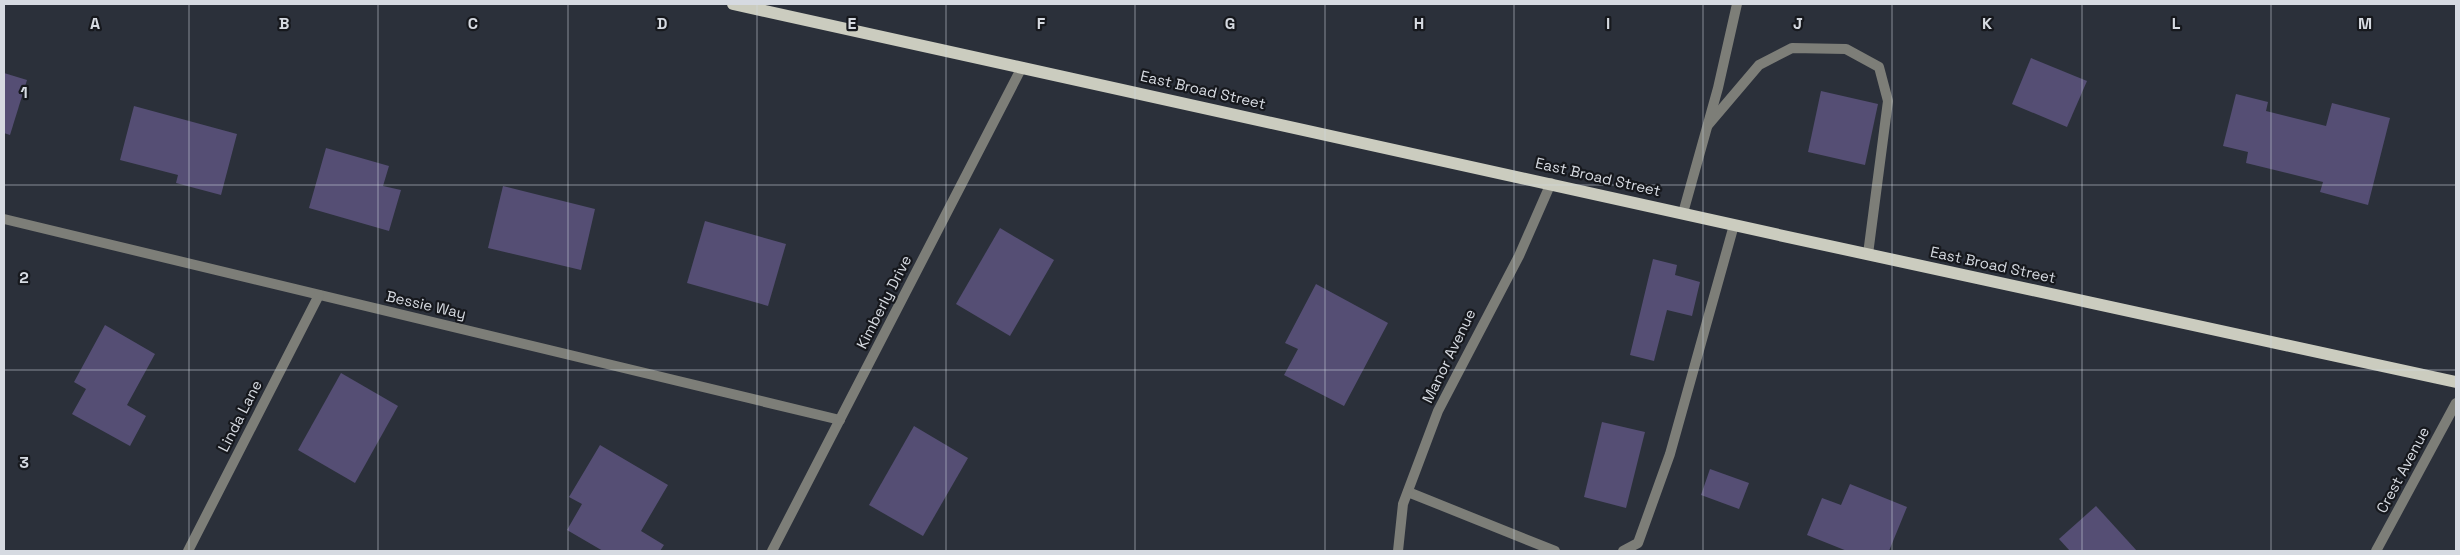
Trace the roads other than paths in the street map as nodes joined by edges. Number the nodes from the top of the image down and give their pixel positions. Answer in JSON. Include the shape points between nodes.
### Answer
{"nodes":[{"id":1,"x":733,"y":4,"type":"edge"},
{"id":2,"x":1737,"y":4,"type":"edge"},
{"id":3,"x":1022,"y":67,"type":"junction"},
{"id":4,"x":1708,"y":124,"type":"junction"},
{"id":5,"x":1551,"y":183,"type":"junction"},
{"id":6,"x":1684,"y":213,"type":"junction"},
{"id":7,"x":4,"y":219,"type":"edge"},
{"id":8,"x":1734,"y":225,"type":"junction"},
{"id":9,"x":1868,"y":254,"type":"junction"},
{"id":10,"x":319,"y":295,"type":"junction"},
{"id":11,"x":2456,"y":382,"type":"edge"},
{"id":12,"x":2456,"y":403,"type":"edge"},
{"id":13,"x":840,"y":420,"type":"junction"},
{"id":14,"x":1408,"y":492,"type":"junction"},
{"id":15,"x":188,"y":551,"type":"edge"},
{"id":16,"x":772,"y":551,"type":"edge"},
{"id":17,"x":1398,"y":551,"type":"edge"},
{"id":18,"x":1555,"y":551,"type":"edge"},
{"id":19,"x":1623,"y":551,"type":"edge"},
{"id":20,"x":2376,"y":551,"type":"edge"}],
"edges":[{"from":1,"to":3,"type":"main road","name":"East Broad Street"},
{"from":2,"to":4,"type":"street"},
{"from":3,"to":5,"type":"main road","name":"East Broad Street"},
{"from":3,"to":13,"type":"street","name":"Kimberly Drive"},
{"from":4,"to":6,"type":"street"},
{"from":4,"to":9,"type":"street","via":[[1759,65],[1792,48],[1846,49],[1879,67],[1888,101]]},
{"from":5,"to":6,"type":"main road","name":"East Broad Street"},
{"from":5,"to":14,"type":"street","name":"Manor Avenue","via":[[1519,256],[1438,411]]},
{"from":6,"to":8,"type":"main road","name":"East Broad Street"},
{"from":7,"to":10,"type":"street","name":"Bessie Way"},
{"from":8,"to":9,"type":"main road","name":"East Broad Street"},
{"from":8,"to":19,"type":"street","via":[[1670,454],[1638,543]]},
{"from":9,"to":11,"type":"main road","name":"East Broad Street"},
{"from":10,"to":13,"type":"street","name":"Bessie Way"},
{"from":10,"to":15,"type":"street","name":"Linda Lane"},
{"from":12,"to":20,"type":"street","name":"Crest Avenue"},
{"from":13,"to":16,"type":"street","name":"Kimberly Drive"},
{"from":14,"to":17,"type":"street","name":"Manor Avenue","via":[[1403,504]]},
{"from":14,"to":18,"type":"street"}]}
